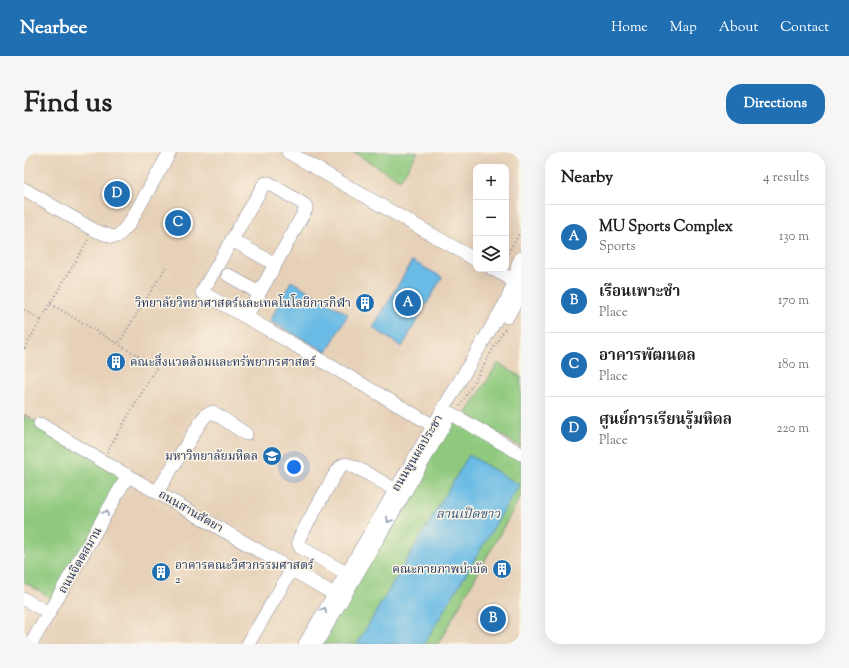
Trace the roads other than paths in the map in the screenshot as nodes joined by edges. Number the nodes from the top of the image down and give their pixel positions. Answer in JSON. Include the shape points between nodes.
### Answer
{"nodes":[{"id":1,"x":170,"y":152,"type":"edge"},
{"id":2,"x":288,"y":152,"type":"edge"},
{"id":3,"x":24,"y":189,"type":"edge"},
{"id":4,"x":232,"y":240,"type":"junction"},
{"id":5,"x":473,"y":258,"type":"edge"},
{"id":6,"x":521,"y":258,"type":"edge"},
{"id":7,"x":275,"y":264,"type":"junction"},
{"id":8,"x":496,"y":272,"type":"edge"},
{"id":9,"x":228,"y":275,"type":"dead end"},
{"id":10,"x":516,"y":285,"type":"edge"},
{"id":11,"x":259,"y":293,"type":"junction"},
{"id":12,"x":246,"y":317,"type":"junction"},
{"id":13,"x":450,"y":411,"type":"junction"},
{"id":14,"x":40,"y":424,"type":"dead end"},
{"id":15,"x":437,"y":428,"type":"junction"},
{"id":16,"x":246,"y":434,"type":"dead end"},
{"id":17,"x":521,"y":454,"type":"edge"},
{"id":18,"x":128,"y":475,"type":"junction"},
{"id":19,"x":157,"y":492,"type":"junction"},
{"id":20,"x":399,"y":492,"type":"junction"},
{"id":21,"x":292,"y":569,"type":"junction"},
{"id":22,"x":350,"y":576,"type":"junction"},
{"id":23,"x":338,"y":596,"type":"junction"},
{"id":24,"x":24,"y":599,"type":"edge"},
{"id":25,"x":49,"y":613,"type":"junction"},
{"id":26,"x":31,"y":644,"type":"edge"},
{"id":27,"x":248,"y":644,"type":"edge"},
{"id":28,"x":305,"y":644,"type":"edge"},
{"id":29,"x":316,"y":644,"type":"edge"}],
"edges":[{"from":1,"to":3,"type":"street","via":[[129,224],[118,236],[113,237],[94,230]]},
{"from":2,"to":5,"type":"street"},
{"from":4,"to":7,"type":"street"},
{"from":4,"to":7,"type":"street","via":[[264,184],[269,183],[306,207]]},
{"from":4,"to":12,"type":"street","via":[[202,292]]},
{"from":6,"to":10,"type":"street","name":"ถนนพูนผลประชา"},
{"from":7,"to":11,"type":"street"},
{"from":8,"to":10,"type":"street"},
{"from":9,"to":11,"type":"street"},
{"from":10,"to":13,"type":"street","name":"ถนนพูนผลประชา"},
{"from":11,"to":12,"type":"street"},
{"from":12,"to":15,"type":"street"},
{"from":13,"to":15,"type":"street","name":"ถนนพูนผลประชา"},
{"from":13,"to":17,"type":"street"},
{"from":14,"to":18,"type":"street","name":"ถนนสานสัตยา"},
{"from":15,"to":20,"type":"street","name":"ถนนพูนผลประชา"},
{"from":16,"to":19,"type":"street","via":[[213,412],[207,414]]},
{"from":18,"to":19,"type":"street","name":"ถนนสานสัตยา"},
{"from":25,"to":18,"type":"street","name":"ถนนจิตตสมาน","one_way":true},
{"from":19,"to":21,"type":"street","name":"ถนนสานสัตยา"},
{"from":20,"to":22,"type":"street","name":"ถนนพูนผลประชา"},
{"from":20,"to":22,"type":"street","via":[[347,464],[340,467],[334,476],[298,542],[300,547]]},
{"from":21,"to":23,"type":"street","name":"ถนนสานสัตยา"},
{"from":21,"to":27,"type":"street"},
{"from":22,"to":23,"type":"street","name":"ถนนพูนผลประชา"},
{"from":28,"to":23,"type":"street","name":"ถนนพูนผลประชา","one_way":true},
{"from":23,"to":29,"type":"street","name":"ถนนพูนผลประชา"},
{"from":24,"to":25,"type":"street"},
{"from":25,"to":26,"type":"street","name":"ถนนจิตตสมาน"}]}
